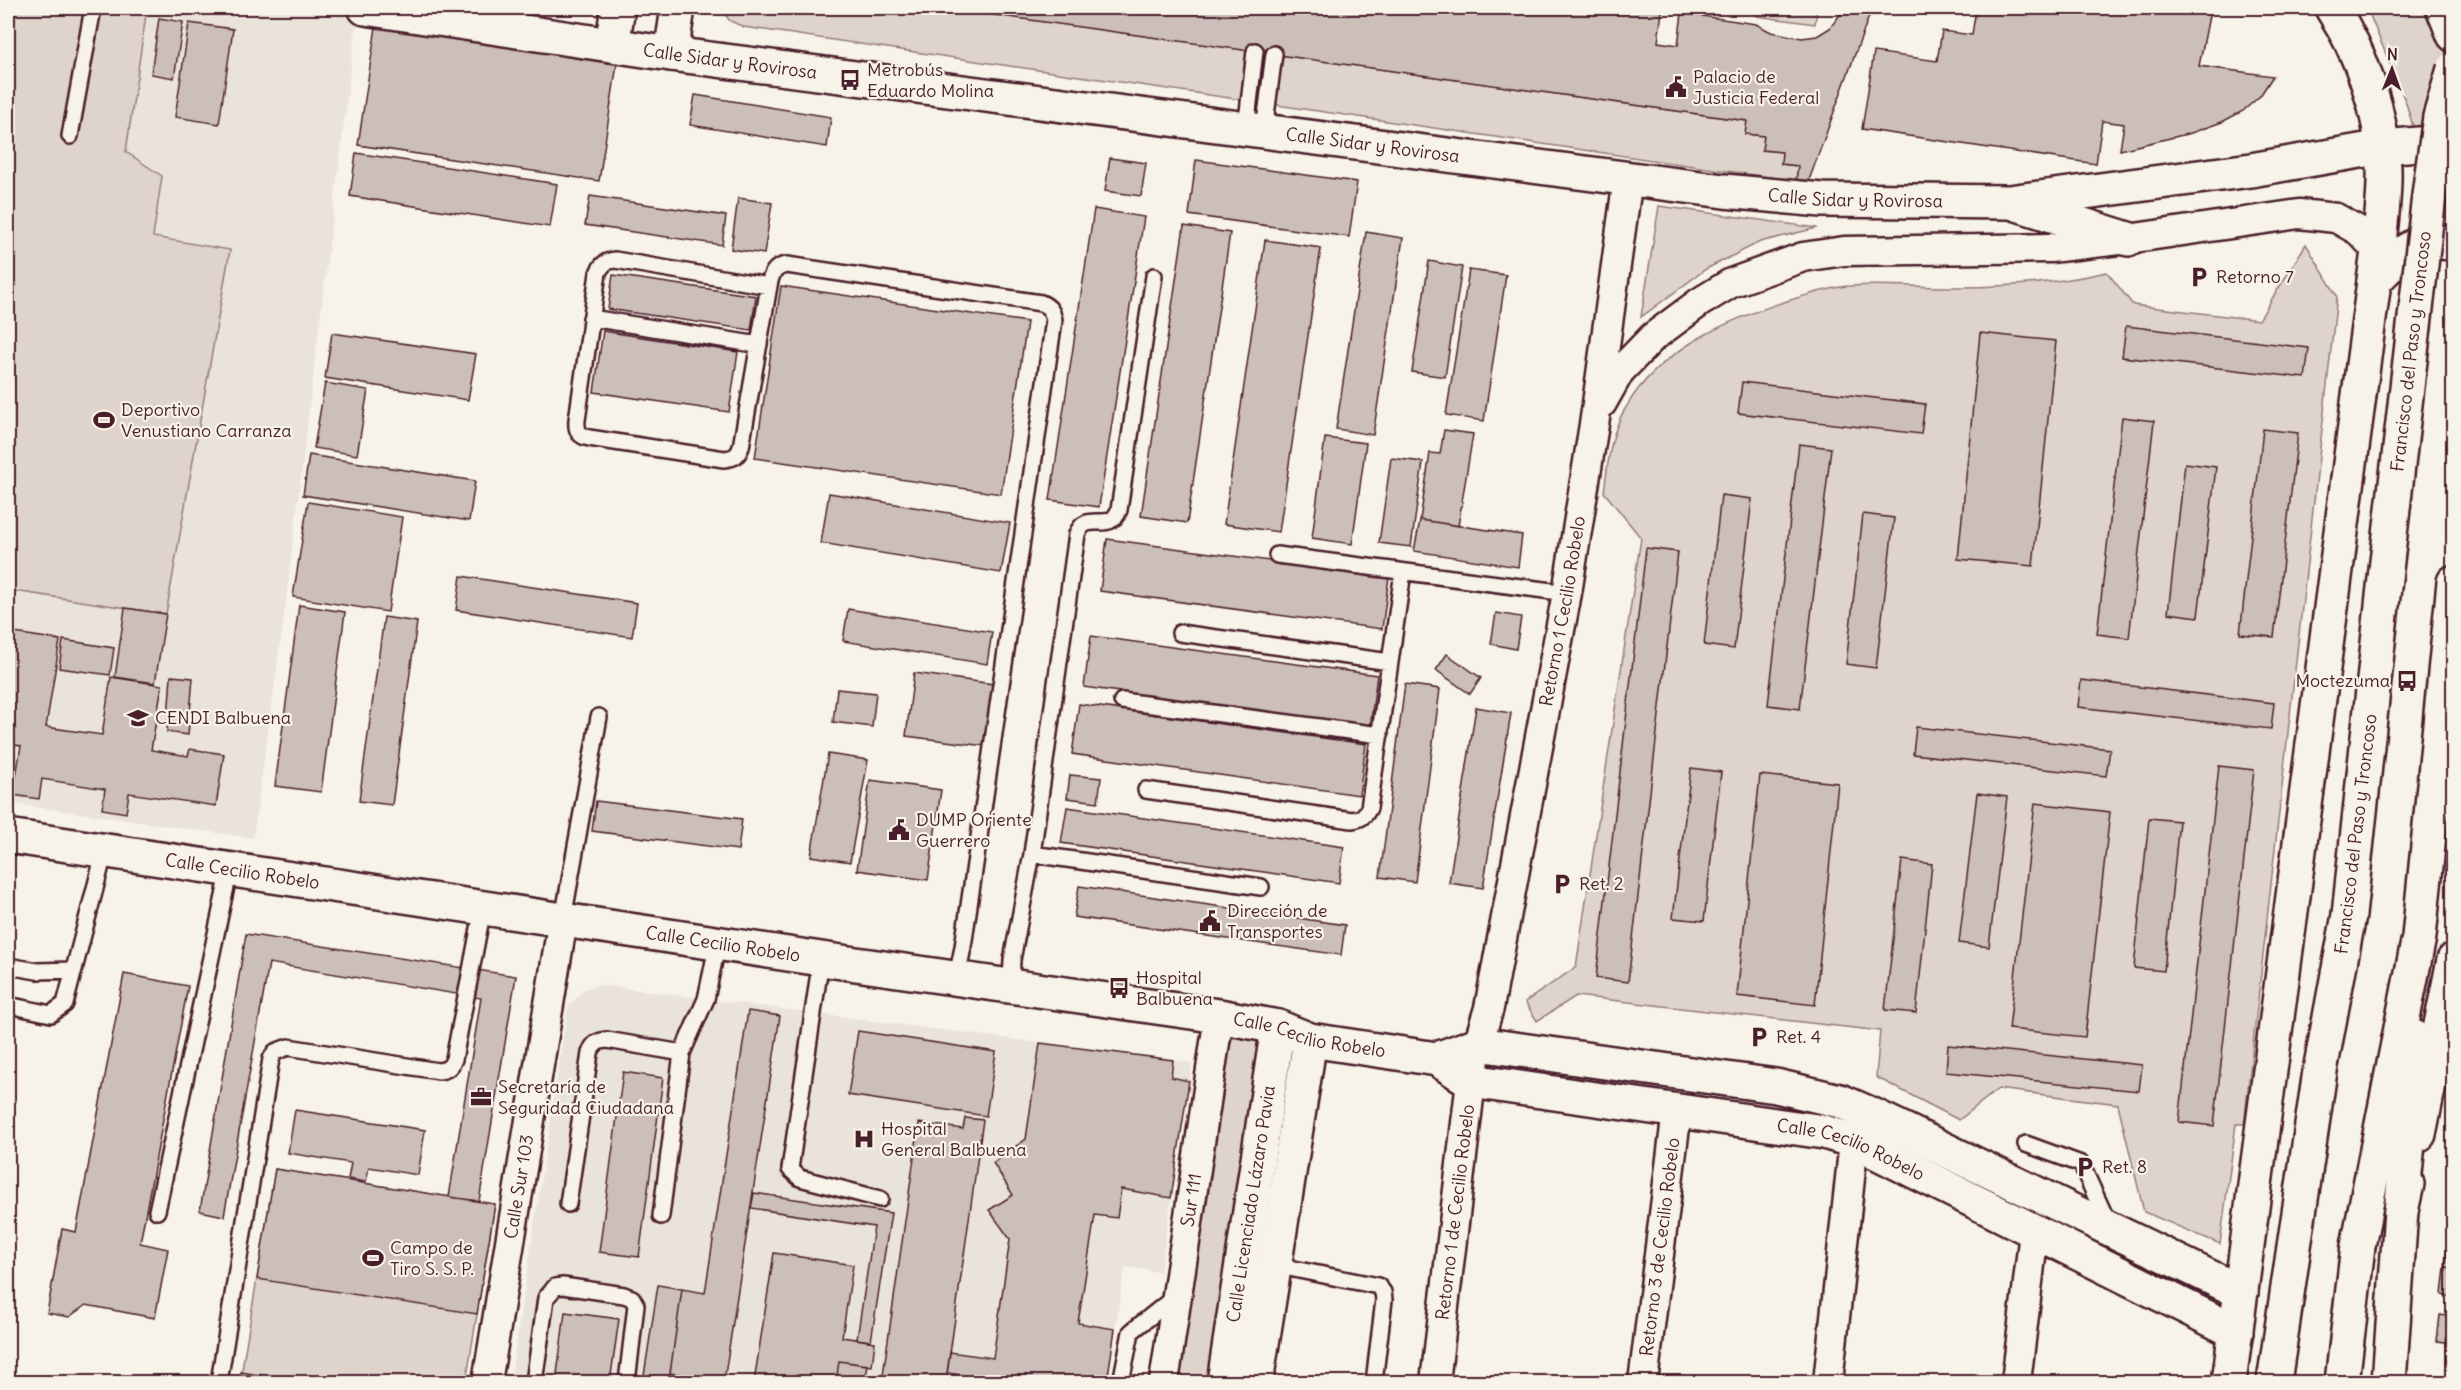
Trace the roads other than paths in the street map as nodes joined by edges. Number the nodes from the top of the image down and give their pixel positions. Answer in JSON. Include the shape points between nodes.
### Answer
{"nodes":[{"id":1,"x":93,"y":8,"type":"edge"},
{"id":2,"x":365,"y":8,"type":"edge"},
{"id":3,"x":618,"y":8,"type":"edge"},
{"id":4,"x":678,"y":8,"type":"edge"},
{"id":5,"x":2332,"y":8,"type":"edge"},
{"id":6,"x":2443,"y":8,"type":"edge"},
{"id":7,"x":406,"y":12,"type":"edge"},
{"id":8,"x":516,"y":19,"type":"edge"},
{"id":9,"x":2454,"y":35,"type":"edge"},
{"id":10,"x":612,"y":45,"type":"junction"},
{"id":11,"x":1255,"y":51,"type":"dead end"},
{"id":12,"x":671,"y":54,"type":"junction"},
{"id":13,"x":1274,"y":54,"type":"dead end"},
{"id":14,"x":2454,"y":69,"type":"edge"},
{"id":15,"x":1255,"y":130,"type":"junction"},
{"id":16,"x":70,"y":136,"type":"dead end"},
{"id":17,"x":2454,"y":141,"type":"edge"},
{"id":18,"x":2383,"y":147,"type":"junction"},
{"id":19,"x":1628,"y":178,"type":"junction"},
{"id":20,"x":2009,"y":202,"type":"junction"},
{"id":21,"x":2128,"y":239,"type":"junction"},
{"id":22,"x":2454,"y":243,"type":"edge"},
{"id":23,"x":2376,"y":266,"type":"junction"},
{"id":24,"x":1154,"y":276,"type":"dead end"},
{"id":25,"x":769,"y":286,"type":"junction"},
{"id":26,"x":591,"y":318,"type":"junction"},
{"id":27,"x":759,"y":345,"type":"junction"},
{"id":28,"x":1595,"y":418,"type":"junction"},
{"id":29,"x":1277,"y":555,"type":"dead end"},
{"id":30,"x":1403,"y":572,"type":"junction"},
{"id":31,"x":2454,"y":582,"type":"edge"},
{"id":32,"x":1567,"y":593,"type":"junction"},
{"id":33,"x":1180,"y":633,"type":"dead end"},
{"id":34,"x":1390,"y":662,"type":"junction"},
{"id":35,"x":1122,"y":700,"type":"dead end"},
{"id":36,"x":599,"y":717,"type":"dead end"},
{"id":37,"x":1380,"y":735,"type":"junction"},
{"id":38,"x":1146,"y":790,"type":"dead end"},
{"id":39,"x":8,"y":836,"type":"edge"},
{"id":40,"x":105,"y":850,"type":"junction"},
{"id":41,"x":1032,"y":854,"type":"junction"},
{"id":42,"x":230,"y":868,"type":"junction"},
{"id":43,"x":1262,"y":887,"type":"dead end"},
{"id":44,"x":483,"y":908,"type":"junction"},
{"id":45,"x":563,"y":919,"type":"junction"},
{"id":46,"x":2420,"y":926,"type":"junction"},
{"id":47,"x":718,"y":942,"type":"junction"},
{"id":48,"x":821,"y":958,"type":"junction"},
{"id":49,"x":2454,"y":960,"type":"edge"},
{"id":50,"x":8,"y":966,"type":"edge"},
{"id":51,"x":74,"y":970,"type":"junction"},
{"id":52,"x":957,"y":977,"type":"junction"},
{"id":53,"x":1011,"y":984,"type":"junction"},
{"id":54,"x":8,"y":1005,"type":"edge"},
{"id":55,"x":1219,"y":1016,"type":"junction"},
{"id":56,"x":1278,"y":1027,"type":"junction"},
{"id":57,"x":1310,"y":1040,"type":"junction"},
{"id":58,"x":1478,"y":1044,"type":"junction"},
{"id":59,"x":682,"y":1053,"type":"junction"},
{"id":60,"x":1437,"y":1059,"type":"junction"},
{"id":61,"x":1471,"y":1081,"type":"junction"},
{"id":62,"x":1776,"y":1086,"type":"junction"},
{"id":63,"x":1677,"y":1111,"type":"junction"},
{"id":64,"x":1769,"y":1123,"type":"junction"},
{"id":65,"x":1854,"y":1141,"type":"junction"},
{"id":66,"x":2026,"y":1144,"type":"dead end"},
{"id":67,"x":880,"y":1199,"type":"dead end"},
{"id":68,"x":568,"y":1204,"type":"dead end"},
{"id":69,"x":157,"y":1210,"type":"dead end"},
{"id":70,"x":2401,"y":1211,"type":"junction"},
{"id":71,"x":661,"y":1216,"type":"dead end"},
{"id":72,"x":2110,"y":1228,"type":"junction"},
{"id":73,"x":2034,"y":1232,"type":"junction"},
{"id":74,"x":2095,"y":1263,"type":"junction"},
{"id":75,"x":1274,"y":1265,"type":"junction"},
{"id":76,"x":2241,"y":1292,"type":"junction"},
{"id":77,"x":1177,"y":1295,"type":"junction"},
{"id":78,"x":2236,"y":1332,"type":"junction"},
{"id":79,"x":2397,"y":1378,"type":"edge"},
{"id":80,"x":219,"y":1383,"type":"edge"},
{"id":81,"x":487,"y":1383,"type":"edge"},
{"id":82,"x":534,"y":1383,"type":"edge"},
{"id":83,"x":627,"y":1383,"type":"edge"},
{"id":84,"x":1122,"y":1383,"type":"edge"},
{"id":85,"x":1164,"y":1383,"type":"edge"},
{"id":86,"x":1224,"y":1383,"type":"edge"},
{"id":87,"x":1256,"y":1383,"type":"edge"},
{"id":88,"x":1374,"y":1383,"type":"edge"},
{"id":89,"x":1435,"y":1383,"type":"edge"},
{"id":90,"x":1642,"y":1383,"type":"edge"},
{"id":91,"x":1828,"y":1383,"type":"edge"},
{"id":92,"x":2016,"y":1383,"type":"edge"},
{"id":93,"x":2229,"y":1383,"type":"edge"},
{"id":94,"x":2274,"y":1383,"type":"edge"},
{"id":95,"x":2342,"y":1383,"type":"edge"}],
"edges":[{"from":1,"to":16,"type":"lane"},
{"from":2,"to":7,"type":"main road","name":"Calle Sidar y Rovirosa"},
{"from":3,"to":10,"type":"main road"},
{"from":4,"to":12,"type":"main road"},
{"from":5,"to":18,"type":"main road","via":[[2365,75]]},
{"from":6,"to":9,"type":"main road"},
{"from":7,"to":8,"type":"main road","name":"Calle Sidar y Rovirosa"},
{"from":8,"to":10,"type":"main road","name":"Calle Sidar y Rovirosa"},
{"from":10,"to":12,"type":"main road","name":"Calle Sidar y Rovirosa"},
{"from":11,"to":15,"type":"lane"},
{"from":12,"to":15,"type":"main road","name":"Calle Sidar y Rovirosa"},
{"from":13,"to":15,"type":"lane"},
{"from":14,"to":94,"type":"main road","name":"Francisco del Paso y Troncoso","bridge":true,"via":[[2440,117],[2430,187],[2349,915],[2320,1071]]},
{"from":15,"to":19,"type":"main road","name":"Calle Sidar y Rovirosa"},
{"from":17,"to":18,"type":"main road","name":"Calle Sidar y Rovirosa"},
{"from":18,"to":20,"type":"main road","name":"Calle Sidar y Rovirosa","via":[[2251,170]]},
{"from":18,"to":23,"type":"main road"},
{"from":19,"to":20,"type":"main road","name":"Calle Sidar y Rovirosa","via":[[1822,200]]},
{"from":19,"to":28,"type":"street","name":"Retorno 1 Cecilio Robelo"},
{"from":20,"to":21,"type":"main road"},
{"from":21,"to":23,"type":"street","via":[[2299,214],[2336,218],[2359,231]]},
{"from":21,"to":28,"type":"street","via":[[2050,248],[1844,251],[1803,257],[1731,283],[1653,338],[1620,371]]},
{"from":22,"to":23,"type":"main road","via":[[2422,241]]},
{"from":23,"to":76,"type":"main road"},
{"from":24,"to":41,"type":"lane","via":[[1119,510],[1110,522],[1086,522],[1077,534]]},
{"from":25,"to":26,"type":"lane","via":[[607,261],[598,273]]},
{"from":25,"to":27,"type":"lane"},
{"from":25,"to":52,"type":"lane","via":[[773,271],[787,266],[1041,303],[1053,312]]},
{"from":26,"to":27,"type":"lane"},
{"from":26,"to":27,"type":"lane","via":[[577,420],[578,432],[589,438],[732,459],[741,447]]},
{"from":28,"to":32,"type":"street","name":"Retorno 1 Cecilio Robelo"},
{"from":29,"to":30,"type":"lane"},
{"from":30,"to":32,"type":"lane"},
{"from":30,"to":34,"type":"lane"},
{"from":31,"to":46,"type":"main road"},
{"from":32,"to":58,"type":"street","name":"Retorno 1 Cecilio Robelo","via":[[1489,1008]]},
{"from":33,"to":34,"type":"lane"},
{"from":34,"to":37,"type":"lane"},
{"from":35,"to":37,"type":"lane"},
{"from":36,"to":45,"type":"lane"},
{"from":37,"to":38,"type":"lane","via":[[1369,808],[1360,820]]},
{"from":39,"to":40,"type":"main road","name":"Calle Cecilio Robelo"},
{"from":40,"to":42,"type":"main road","name":"Calle Cecilio Robelo"},
{"from":40,"to":51,"type":"lane"},
{"from":41,"to":43,"type":"lane"},
{"from":41,"to":53,"type":"lane"},
{"from":42,"to":44,"type":"main road","name":"Calle Cecilio Robelo"},
{"from":42,"to":69,"type":"lane"},
{"from":44,"to":45,"type":"main road","name":"Calle Cecilio Robelo"},
{"from":44,"to":80,"type":"lane","via":[[454,1059],[446,1070],[288,1047],[275,1052]]},
{"from":45,"to":47,"type":"main road","name":"Calle Cecilio Robelo"},
{"from":45,"to":81,"type":"street","name":"Calle Sur 103"},
{"from":46,"to":70,"type":"main road","via":[[2412,1106]]},
{"from":46,"to":95,"type":"main road","via":[[2358,1246]]},
{"from":47,"to":48,"type":"main road","name":"Calle Cecilio Robelo"},
{"from":47,"to":59,"type":"lane","via":[[706,999]]},
{"from":48,"to":52,"type":"main road","name":"Calle Cecilio Robelo"},
{"from":48,"to":67,"type":"lane","via":[[790,1169],[800,1178]]},
{"from":49,"to":70,"type":"main road","via":[[2426,1108]]},
{"from":50,"to":51,"type":"lane","via":[[37,971]]},
{"from":51,"to":54,"type":"lane","via":[[65,1004],[51,1014]]},
{"from":52,"to":53,"type":"main road","name":"Calle Cecilio Robelo"},
{"from":53,"to":55,"type":"main road","name":"Calle Cecilio Robelo"},
{"from":55,"to":56,"type":"main road","name":"Calle Cecilio Robelo"},
{"from":55,"to":77,"type":"street","name":"Sur 111"},
{"from":56,"to":57,"type":"main road","name":"Calle Cecilio Robelo"},
{"from":56,"to":86,"type":"main road","name":"Calle Licenciado Lázaro Pavia"},
{"from":57,"to":60,"type":"main road","name":"Calle Cecilio Robelo"},
{"from":57,"to":75,"type":"main road","name":"Calle Licenciado Lázaro Pavia"},
{"from":58,"to":60,"type":"main road","name":"Calle Cecilio Robelo"},
{"from":58,"to":61,"type":"street","name":"Retorno 1 de Cecilio Robelo"},
{"from":58,"to":62,"type":"main road","name":"Calle Cecilio Robelo"},
{"from":59,"to":68,"type":"lane","via":[[607,1040],[592,1046]]},
{"from":59,"to":71,"type":"lane"},
{"from":60,"to":61,"type":"main road","name":"Calle Cecilio Robelo"},
{"from":61,"to":63,"type":"main road","name":"Calle Cecilio Robelo"},
{"from":61,"to":89,"type":"street","name":"Retorno 1 de Cecilio Robelo"},
{"from":62,"to":64,"type":"main road"},
{"from":62,"to":72,"type":"main road","name":"Calle Cecilio Robelo","via":[[1860,1108]]},
{"from":63,"to":64,"type":"main road","name":"Calle Cecilio Robelo"},
{"from":63,"to":90,"type":"street","name":"Retorno 3 de Cecilio Robelo"},
{"from":64,"to":65,"type":"main road","name":"Calle Cecilio Robelo"},
{"from":65,"to":73,"type":"main road","name":"Calle Cecilio Robelo"},
{"from":65,"to":91,"type":"street"},
{"from":66,"to":72,"type":"lane","via":[[2081,1164]]},
{"from":70,"to":79,"type":"main road"},
{"from":72,"to":74,"type":"main road"},
{"from":72,"to":76,"type":"main road","name":"Calle Cecilio Robelo"},
{"from":73,"to":74,"type":"main road","name":"Calle Cecilio Robelo"},
{"from":73,"to":92,"type":"street"},
{"from":74,"to":78,"type":"main road","name":"Calle Cecilio Robelo"},
{"from":75,"to":87,"type":"main road","name":"Calle Licenciado Lázaro Pavia"},
{"from":75,"to":88,"type":"lane","via":[[1378,1286],[1384,1299]]},
{"from":76,"to":78,"type":"main road"},
{"from":77,"to":84,"type":"lane","via":[[1131,1332]]},
{"from":77,"to":85,"type":"street","name":"Sur 111"},
{"from":78,"to":93,"type":"main road"},
{"from":82,"to":83,"type":"lane","via":[[546,1299],[555,1287],[563,1286],[632,1298],[636,1305]]}]}
